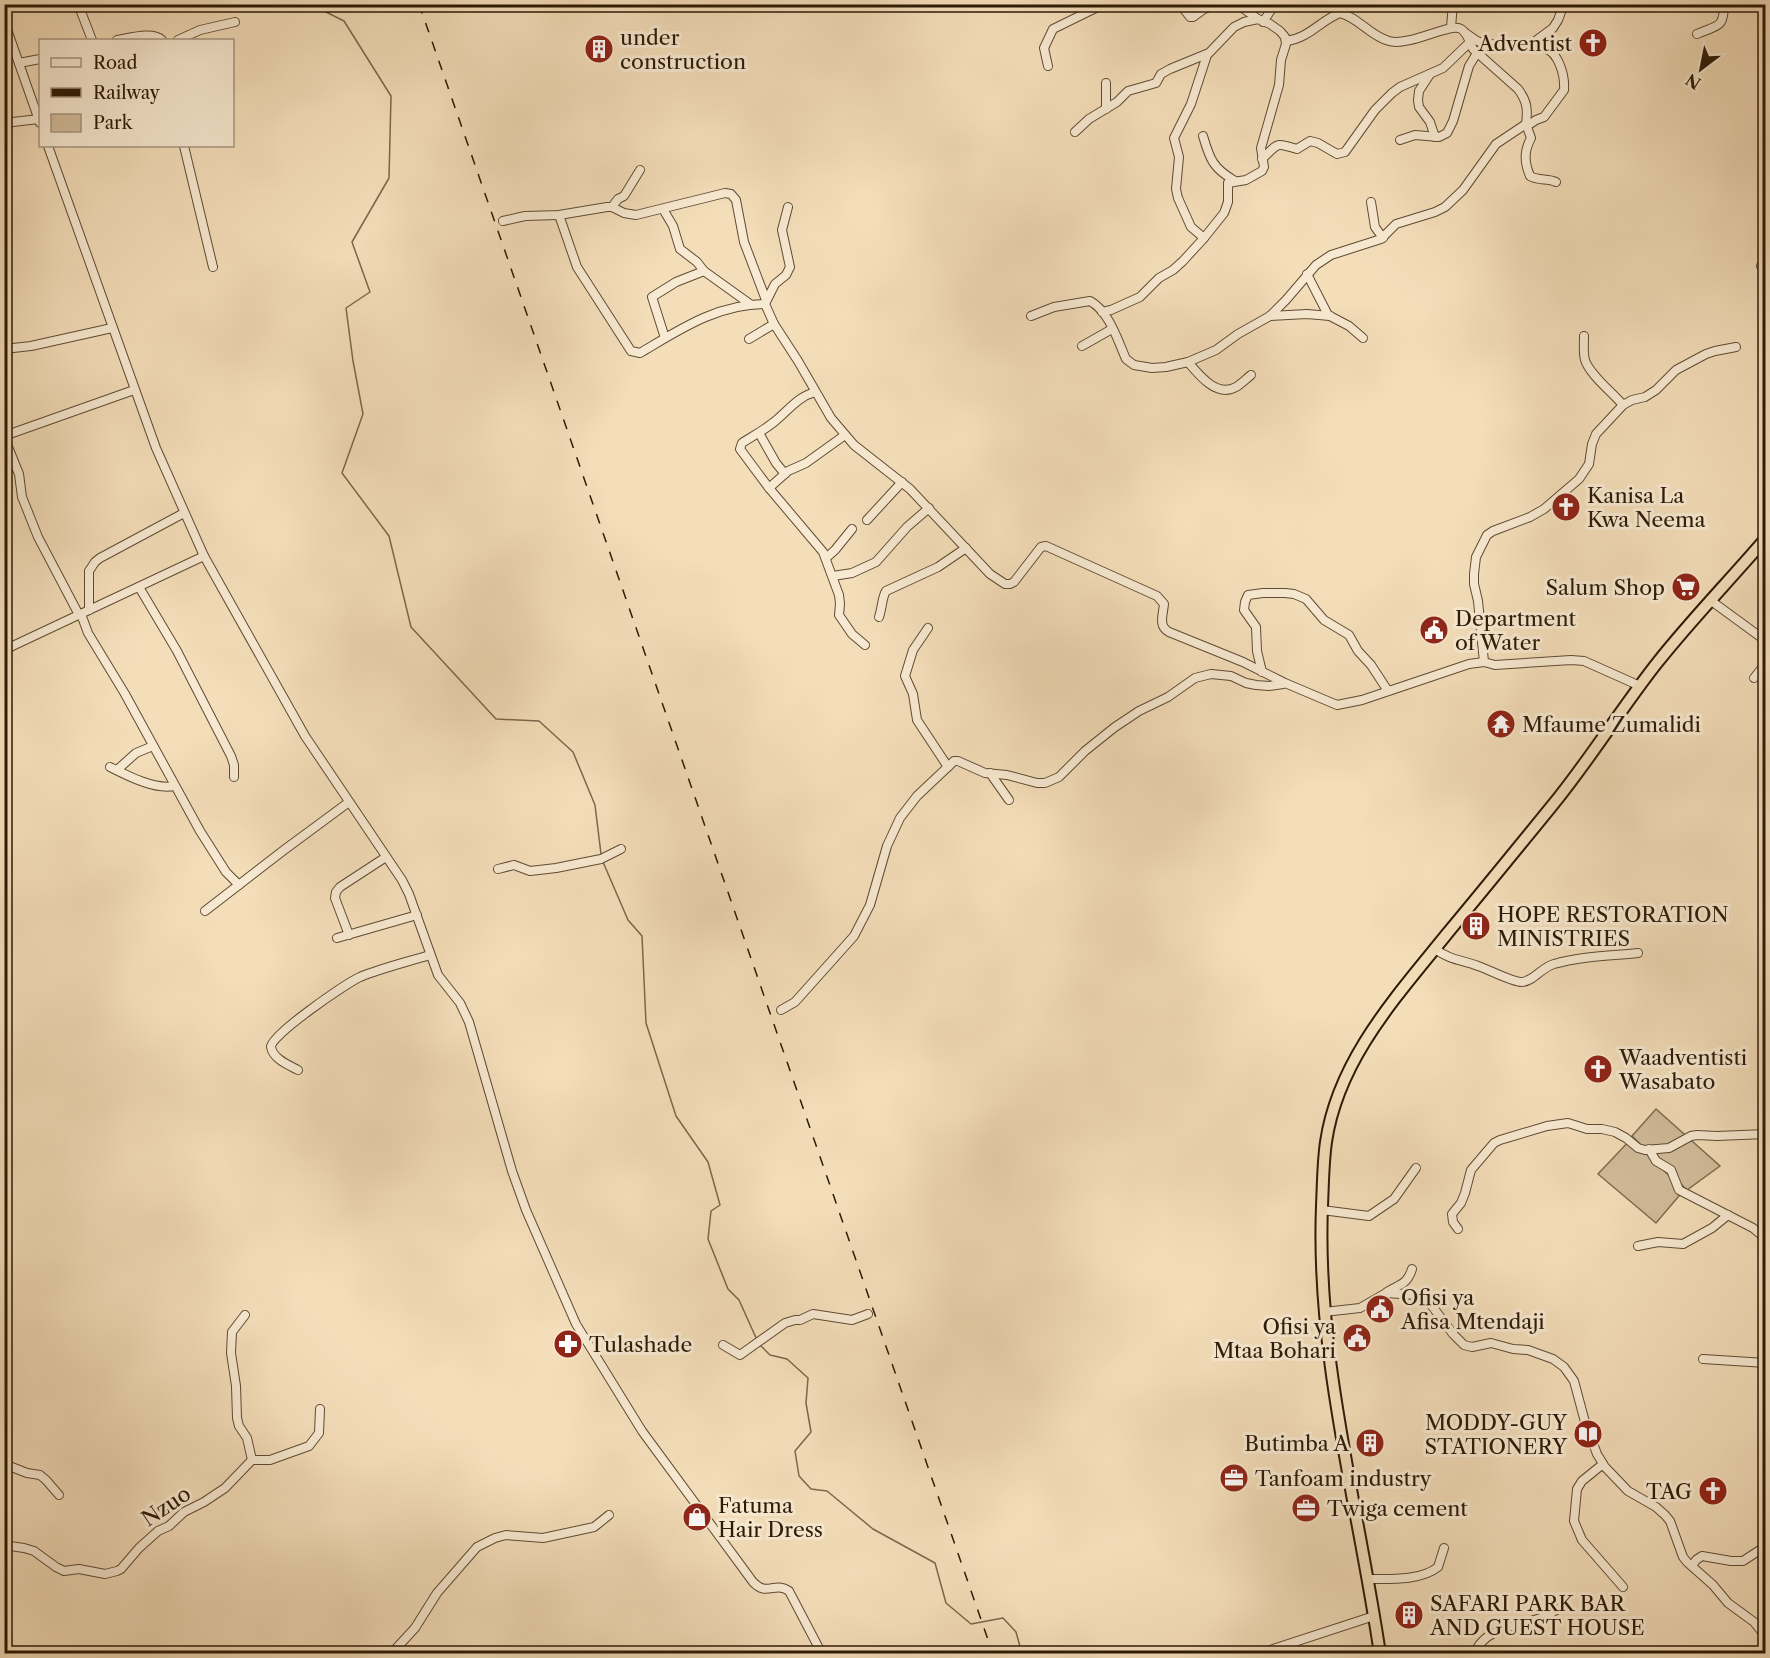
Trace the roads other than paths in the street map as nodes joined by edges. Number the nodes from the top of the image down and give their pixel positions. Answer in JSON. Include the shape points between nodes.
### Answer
{"nodes":[{"id":1,"x":78,"y":4,"type":"edge"},
{"id":2,"x":1104,"y":4,"type":"edge"},
{"id":3,"x":1180,"y":4,"type":"edge"},
{"id":4,"x":1218,"y":4,"type":"edge"},
{"id":5,"x":1237,"y":4,"type":"edge"},
{"id":6,"x":1275,"y":4,"type":"edge"},
{"id":7,"x":1453,"y":4,"type":"edge"},
{"id":8,"x":1564,"y":4,"type":"edge"},
{"id":9,"x":1724,"y":4,"type":"edge"},
{"id":10,"x":1260,"y":20,"type":"junction"},
{"id":11,"x":4,"y":21,"type":"edge"},
{"id":12,"x":235,"y":22,"type":"dead end"},
{"id":13,"x":1451,"y":27,"type":"junction"},
{"id":14,"x":1697,"y":34,"type":"dead end"},
{"id":15,"x":1468,"y":38,"type":"junction"},
{"id":16,"x":92,"y":39,"type":"edge"},
{"id":17,"x":124,"y":39,"type":"edge"},
{"id":18,"x":161,"y":39,"type":"edge"},
{"id":19,"x":180,"y":39,"type":"edge"},
{"id":20,"x":1286,"y":41,"type":"junction"},
{"id":21,"x":1530,"y":46,"type":"junction"},
{"id":22,"x":1477,"y":53,"type":"junction"},
{"id":23,"x":1207,"y":55,"type":"junction"},
{"id":24,"x":39,"y":59,"type":"edge"},
{"id":25,"x":19,"y":63,"type":"junction"},
{"id":26,"x":1048,"y":66,"type":"dead end"},
{"id":27,"x":1430,"y":74,"type":"junction"},
{"id":28,"x":1106,"y":83,"type":"dead end"},
{"id":29,"x":1106,"y":109,"type":"junction"},
{"id":30,"x":39,"y":118,"type":"edge"},
{"id":31,"x":39,"y":121,"type":"edge"},
{"id":32,"x":4,"y":123,"type":"edge"},
{"id":33,"x":1526,"y":124,"type":"junction"},
{"id":34,"x":1075,"y":132,"type":"dead end"},
{"id":35,"x":1203,"y":136,"type":"dead end"},
{"id":36,"x":1435,"y":137,"type":"junction"},
{"id":37,"x":1400,"y":140,"type":"dead end"},
{"id":38,"x":48,"y":147,"type":"edge"},
{"id":39,"x":184,"y":147,"type":"edge"},
{"id":40,"x":1262,"y":159,"type":"junction"},
{"id":41,"x":640,"y":170,"type":"dead end"},
{"id":42,"x":1236,"y":181,"type":"junction"},
{"id":43,"x":1556,"y":183,"type":"dead end"},
{"id":44,"x":1371,"y":202,"type":"dead end"},
{"id":45,"x":612,"y":207,"type":"junction"},
{"id":46,"x":788,"y":207,"type":"dead end"},
{"id":47,"x":663,"y":209,"type":"junction"},
{"id":48,"x":559,"y":215,"type":"junction"},
{"id":49,"x":503,"y":220,"type":"dead end"},
{"id":50,"x":1204,"y":238,"type":"junction"},
{"id":51,"x":1383,"y":238,"type":"junction"},
{"id":52,"x":213,"y":267,"type":"dead end"},
{"id":53,"x":704,"y":271,"type":"junction"},
{"id":54,"x":1307,"y":274,"type":"junction"},
{"id":55,"x":765,"y":302,"type":"junction"},
{"id":56,"x":750,"y":304,"type":"junction"},
{"id":57,"x":1107,"y":311,"type":"junction"},
{"id":58,"x":1031,"y":315,"type":"dead end"},
{"id":59,"x":1270,"y":316,"type":"junction"},
{"id":60,"x":1330,"y":316,"type":"junction"},
{"id":61,"x":774,"y":324,"type":"junction"},
{"id":62,"x":112,"y":328,"type":"junction"},
{"id":63,"x":1112,"y":329,"type":"junction"},
{"id":64,"x":1584,"y":336,"type":"dead end"},
{"id":65,"x":1363,"y":338,"type":"dead end"},
{"id":66,"x":665,"y":339,"type":"junction"},
{"id":67,"x":749,"y":339,"type":"dead end"},
{"id":68,"x":1082,"y":345,"type":"dead end"},
{"id":69,"x":1736,"y":347,"type":"dead end"},
{"id":70,"x":4,"y":349,"type":"edge"},
{"id":71,"x":1188,"y":362,"type":"junction"},
{"id":72,"x":1251,"y":375,"type":"dead end"},
{"id":73,"x":135,"y":390,"type":"junction"},
{"id":74,"x":815,"y":392,"type":"junction"},
{"id":75,"x":1623,"y":405,"type":"junction"},
{"id":76,"x":759,"y":433,"type":"junction"},
{"id":77,"x":5,"y":435,"type":"edge"},
{"id":78,"x":845,"y":435,"type":"junction"},
{"id":79,"x":785,"y":474,"type":"junction"},
{"id":80,"x":902,"y":482,"type":"junction"},
{"id":81,"x":770,"y":488,"type":"junction"},
{"id":82,"x":929,"y":508,"type":"junction"},
{"id":83,"x":184,"y":513,"type":"junction"},
{"id":84,"x":867,"y":520,"type":"dead end"},
{"id":85,"x":852,"y":529,"type":"dead end"},
{"id":86,"x":1766,"y":538,"type":"edge"},
{"id":87,"x":966,"y":548,"type":"junction"},
{"id":88,"x":204,"y":556,"type":"junction"},
{"id":89,"x":826,"y":558,"type":"junction"},
{"id":90,"x":833,"y":576,"type":"junction"},
{"id":91,"x":139,"y":587,"type":"junction"},
{"id":92,"x":1710,"y":600,"type":"junction"},
{"id":93,"x":83,"y":613,"type":"junction"},
{"id":94,"x":879,"y":617,"type":"dead end"},
{"id":95,"x":928,"y":628,"type":"dead end"},
{"id":96,"x":1766,"y":641,"type":"edge"},
{"id":97,"x":865,"y":645,"type":"dead end"},
{"id":98,"x":4,"y":650,"type":"edge"},
{"id":99,"x":1484,"y":662,"type":"junction"},
{"id":100,"x":1766,"y":663,"type":"edge"},
{"id":101,"x":1262,"y":672,"type":"junction"},
{"id":102,"x":1754,"y":678,"type":"dead end"},
{"id":103,"x":1285,"y":684,"type":"junction"},
{"id":104,"x":1640,"y":686,"type":"junction"},
{"id":105,"x":1388,"y":691,"type":"junction"},
{"id":106,"x":153,"y":746,"type":"junction"},
{"id":107,"x":948,"y":767,"type":"junction"},
{"id":108,"x":990,"y":773,"type":"junction"},
{"id":109,"x":234,"y":777,"type":"dead end"},
{"id":110,"x":174,"y":786,"type":"junction"},
{"id":111,"x":1009,"y":800,"type":"dead end"},
{"id":112,"x":349,"y":802,"type":"junction"},
{"id":113,"x":621,"y":849,"type":"dead end"},
{"id":114,"x":386,"y":857,"type":"junction"},
{"id":115,"x":498,"y":869,"type":"dead end"},
{"id":116,"x":239,"y":885,"type":"junction"},
{"id":117,"x":205,"y":911,"type":"dead end"},
{"id":118,"x":417,"y":915,"type":"junction"},
{"id":119,"x":349,"y":935,"type":"junction"},
{"id":120,"x":337,"y":938,"type":"dead end"},
{"id":121,"x":1435,"y":949,"type":"junction"},
{"id":122,"x":1638,"y":953,"type":"dead end"},
{"id":123,"x":430,"y":955,"type":"junction"},
{"id":124,"x":781,"y":1010,"type":"dead end"},
{"id":125,"x":298,"y":1070,"type":"dead end"},
{"id":126,"x":1766,"y":1134,"type":"edge"},
{"id":127,"x":1649,"y":1149,"type":"junction"},
{"id":128,"x":1416,"y":1168,"type":"dead end"},
{"id":129,"x":1322,"y":1210,"type":"junction"},
{"id":130,"x":1728,"y":1215,"type":"junction"},
{"id":131,"x":1458,"y":1228,"type":"dead end"},
{"id":132,"x":1766,"y":1239,"type":"edge"},
{"id":133,"x":1638,"y":1246,"type":"dead end"},
{"id":134,"x":1412,"y":1269,"type":"dead end"},
{"id":135,"x":1386,"y":1293,"type":"junction"},
{"id":136,"x":1324,"y":1312,"type":"junction"},
{"id":137,"x":868,"y":1314,"type":"dead end"},
{"id":138,"x":245,"y":1315,"type":"dead end"},
{"id":139,"x":723,"y":1345,"type":"dead end"},
{"id":140,"x":1702,"y":1359,"type":"dead end"},
{"id":141,"x":1766,"y":1363,"type":"edge"},
{"id":142,"x":320,"y":1409,"type":"dead end"},
{"id":143,"x":252,"y":1460,"type":"junction"},
{"id":144,"x":4,"y":1464,"type":"edge"},
{"id":145,"x":1603,"y":1464,"type":"junction"},
{"id":146,"x":59,"y":1495,"type":"dead end"},
{"id":147,"x":609,"y":1515,"type":"dead end"},
{"id":148,"x":1766,"y":1546,"type":"edge"},
{"id":149,"x":4,"y":1547,"type":"edge"},
{"id":150,"x":1444,"y":1548,"type":"dead end"},
{"id":151,"x":1692,"y":1566,"type":"junction"},
{"id":152,"x":1368,"y":1579,"type":"junction"},
{"id":153,"x":1623,"y":1587,"type":"dead end"},
{"id":154,"x":1558,"y":1609,"type":"dead end"},
{"id":155,"x":1374,"y":1616,"type":"junction"},
{"id":156,"x":1766,"y":1636,"type":"edge"},
{"id":157,"x":390,"y":1653,"type":"edge"},
{"id":158,"x":822,"y":1653,"type":"edge"},
{"id":159,"x":1258,"y":1653,"type":"edge"},
{"id":160,"x":1380,"y":1653,"type":"edge"},
{"id":161,"x":1475,"y":1653,"type":"edge"}],
"edges":[{"from":1,"to":16,"type":"street"},
{"from":2,"to":26,"type":"street","via":[[1053,29],[1044,48]]},
{"from":3,"to":4,"type":"street","via":[[1193,17]]},
{"from":5,"to":10,"type":"street"},
{"from":6,"to":10,"type":"street"},
{"from":7,"to":13,"type":"street"},
{"from":8,"to":21,"type":"street","via":[[1555,26]]},
{"from":9,"to":14,"type":"street","via":[[1720,25]]},
{"from":10,"to":20,"type":"street","via":[[1280,32]]},
{"from":10,"to":23,"type":"street","via":[[1234,27]]},
{"from":11,"to":25,"type":"street"},
{"from":12,"to":19,"type":"street"},
{"from":13,"to":15,"type":"street","via":[[1459,28]]},
{"from":13,"to":20,"type":"street","via":[[1393,42],[1340,13],[1304,36]]},
{"from":15,"to":21,"type":"street","via":[[1487,44]]},
{"from":15,"to":22,"type":"street"},
{"from":15,"to":27,"type":"street","via":[[1443,68]]},
{"from":17,"to":18,"type":"street","via":[[152,35]]},
{"from":20,"to":40,"type":"street","via":[[1279,85],[1260,149]]},
{"from":21,"to":33,"type":"street","via":[[1554,55],[1564,86],[1544,117]]},
{"from":22,"to":33,"type":"street","via":[[1524,97]]},
{"from":22,"to":36,"type":"street","via":[[1469,66],[1451,126],[1444,135]]},
{"from":23,"to":29,"type":"street","via":[[1170,69],[1156,82],[1130,90]]},
{"from":23,"to":50,"type":"street","via":[[1191,105],[1174,138],[1179,157],[1178,198],[1191,227]]},
{"from":24,"to":25,"type":"street"},
{"from":25,"to":30,"type":"street"},
{"from":27,"to":36,"type":"street","via":[[1418,100]]},
{"from":27,"to":40,"type":"street","via":[[1392,93],[1343,153],[1310,141],[1297,149],[1280,144]]},
{"from":28,"to":29,"type":"street"},
{"from":29,"to":34,"type":"street"},
{"from":31,"to":32,"type":"street"},
{"from":33,"to":43,"type":"street","via":[[1531,138],[1525,151],[1530,176]]},
{"from":33,"to":51,"type":"street","via":[[1496,144],[1447,205],[1396,224]]},
{"from":35,"to":42,"type":"street","via":[[1213,165]]},
{"from":36,"to":37,"type":"street","via":[[1415,135]]},
{"from":38,"to":62,"type":"street"},
{"from":39,"to":52,"type":"street"},
{"from":40,"to":42,"type":"street","via":[[1262,172]]},
{"from":41,"to":45,"type":"street"},
{"from":42,"to":50,"type":"street","via":[[1227,184],[1228,202]]},
{"from":44,"to":51,"type":"street","via":[[1376,227]]},
{"from":45,"to":47,"type":"street","via":[[636,215]]},
{"from":45,"to":48,"type":"street"},
{"from":46,"to":55,"type":"street","via":[[782,230],[790,267]]},
{"from":47,"to":53,"type":"street","via":[[680,249]]},
{"from":47,"to":55,"type":"street","via":[[725,193],[734,196],[744,242]]},
{"from":48,"to":49,"type":"street"},
{"from":48,"to":66,"type":"street","via":[[577,267],[631,351],[640,353]]},
{"from":50,"to":57,"type":"street","via":[[1140,297]]},
{"from":51,"to":54,"type":"street","via":[[1334,253]]},
{"from":53,"to":56,"type":"street"},
{"from":53,"to":66,"type":"street","via":[[652,297]]},
{"from":54,"to":59,"type":"street"},
{"from":54,"to":60,"type":"street"},
{"from":55,"to":56,"type":"street"},
{"from":55,"to":61,"type":"street"},
{"from":56,"to":66,"type":"street","via":[[715,312]]},
{"from":57,"to":58,"type":"street","via":[[1088,301]]},
{"from":57,"to":63,"type":"street"},
{"from":59,"to":60,"type":"street"},
{"from":59,"to":71,"type":"street","via":[[1216,350]]},
{"from":60,"to":65,"type":"street"},
{"from":61,"to":67,"type":"street"},
{"from":61,"to":74,"type":"street"},
{"from":62,"to":70,"type":"street"},
{"from":62,"to":73,"type":"street"},
{"from":63,"to":68,"type":"street"},
{"from":63,"to":71,"type":"street","via":[[1132,364],[1160,368]]},
{"from":64,"to":75,"type":"street","via":[[1585,360],[1593,375]]},
{"from":69,"to":75,"type":"street","via":[[1706,354],[1676,370],[1656,390]]},
{"from":71,"to":72,"type":"street","via":[[1208,382],[1222,389],[1234,388]]},
{"from":73,"to":77,"type":"street"},
{"from":73,"to":83,"type":"street"},
{"from":74,"to":76,"type":"street","via":[[796,401]]},
{"from":74,"to":78,"type":"street"},
{"from":75,"to":99,"type":"street","via":[[1596,434],[1589,464],[1579,479],[1544,509],[1493,531],[1482,542],[1476,557],[1474,584]]},
{"from":76,"to":79,"type":"street"},
{"from":76,"to":81,"type":"street","via":[[741,444],[740,449]]},
{"from":77,"to":93,"type":"street","via":[[38,537]]},
{"from":78,"to":79,"type":"street"},
{"from":78,"to":80,"type":"street"},
{"from":79,"to":81,"type":"street"},
{"from":80,"to":82,"type":"street"},
{"from":80,"to":84,"type":"street"},
{"from":81,"to":89,"type":"street"},
{"from":82,"to":87,"type":"street"},
{"from":82,"to":90,"type":"street","via":[[876,562],[852,573]]},
{"from":83,"to":88,"type":"street"},
{"from":83,"to":93,"type":"street","via":[[95,562],[89,571]]},
{"from":85,"to":89,"type":"street"},
{"from":86,"to":92,"type":"highway"},
{"from":87,"to":94,"type":"street","via":[[934,570],[886,591]]},
{"from":87,"to":101,"type":"street","via":[[990,574],[1010,584],[1041,546],[1046,546],[1155,594],[1164,604],[1165,630]]},
{"from":88,"to":91,"type":"street"},
{"from":88,"to":112,"type":"street","via":[[305,736]]},
{"from":89,"to":90,"type":"street"},
{"from":90,"to":97,"type":"street","via":[[839,595],[839,615]]},
{"from":91,"to":93,"type":"street"},
{"from":91,"to":109,"type":"street","via":[[228,749]]},
{"from":92,"to":96,"type":"street"},
{"from":92,"to":104,"type":"highway"},
{"from":93,"to":98,"type":"street"},
{"from":93,"to":106,"type":"street","via":[[88,633]]},
{"from":95,"to":107,"type":"street","via":[[905,676],[916,720]]},
{"from":99,"to":104,"type":"street","via":[[1495,665],[1584,661]]},
{"from":99,"to":105,"type":"street"},
{"from":100,"to":102,"type":"street"},
{"from":101,"to":103,"type":"street"},
{"from":101,"to":105,"type":"street","via":[[1256,627],[1244,610],[1246,598],[1255,593],[1294,594],[1306,599],[1324,620],[1349,635]]},
{"from":103,"to":105,"type":"street","via":[[1337,705]]},
{"from":103,"to":108,"type":"street","via":[[1256,685],[1223,675],[1203,675],[1115,727],[1056,780],[1040,783]]},
{"from":104,"to":121,"type":"highway","via":[[1554,803]]},
{"from":106,"to":110,"type":"street"},
{"from":106,"to":110,"type":"street","via":[[114,769],[159,786]]},
{"from":107,"to":108,"type":"street","via":[[958,760]]},
{"from":107,"to":124,"type":"street","via":[[916,796],[900,818],[887,846],[870,905],[854,936],[795,1002]]},
{"from":108,"to":111,"type":"street"},
{"from":110,"to":116,"type":"street","via":[[213,853]]},
{"from":112,"to":114,"type":"street"},
{"from":112,"to":116,"type":"street"},
{"from":113,"to":115,"type":"street","via":[[601,859],[556,868],[530,871],[514,865]]},
{"from":114,"to":118,"type":"street","via":[[402,880]]},
{"from":114,"to":119,"type":"street","via":[[336,892]]},
{"from":116,"to":117,"type":"street"},
{"from":118,"to":119,"type":"street"},
{"from":118,"to":123,"type":"street"},
{"from":119,"to":120,"type":"street"},
{"from":121,"to":122,"type":"street","via":[[1446,957],[1520,982],[1554,964]]},
{"from":121,"to":129,"type":"highway","via":[[1378,1021],[1344,1080],[1326,1142]]},
{"from":123,"to":125,"type":"street","via":[[345,985],[284,1029],[272,1041],[272,1049]]},
{"from":123,"to":158,"type":"street","via":[[438,975],[469,1022],[512,1171],[582,1334],[642,1431],[747,1574],[762,1589],[780,1587],[789,1591]]},
{"from":126,"to":127,"type":"street","via":[[1697,1135],[1674,1146]]},
{"from":127,"to":130,"type":"street","via":[[1656,1161],[1671,1170],[1679,1190]]},
{"from":127,"to":131,"type":"street","via":[[1638,1148],[1616,1132],[1568,1123],[1500,1140],[1471,1170],[1461,1203],[1452,1214]]},
{"from":128,"to":129,"type":"street","via":[[1394,1199],[1369,1216]]},
{"from":129,"to":136,"type":"highway"},
{"from":130,"to":132,"type":"street"},
{"from":130,"to":133,"type":"street","via":[[1683,1244],[1658,1242]]},
{"from":134,"to":135,"type":"street","via":[[1405,1283]]},
{"from":135,"to":136,"type":"street","via":[[1360,1308]]},
{"from":135,"to":145,"type":"street","via":[[1425,1299],[1469,1347],[1491,1343],[1528,1350],[1564,1367],[1574,1381],[1585,1422]]},
{"from":136,"to":152,"type":"highway","via":[[1342,1444]]},
{"from":137,"to":139,"type":"street","via":[[852,1320],[813,1314],[785,1323],[740,1355]]},
{"from":138,"to":143,"type":"street","via":[[232,1332],[231,1353],[237,1418]]},
{"from":140,"to":141,"type":"street"},
{"from":142,"to":143,"type":"street","via":[[319,1433],[309,1446],[270,1460]]},
{"from":143,"to":149,"type":"street","name":"Nzuo","via":[[225,1488],[158,1531],[117,1571],[105,1574],[64,1570],[34,1551]]},
{"from":144,"to":146,"type":"street","via":[[40,1475]]},
{"from":145,"to":151,"type":"street","via":[[1628,1491],[1665,1515],[1683,1557]]},
{"from":145,"to":153,"type":"street","via":[[1579,1485],[1574,1521],[1582,1540]]},
{"from":147,"to":157,"type":"street","via":[[594,1527],[543,1538],[506,1535],[477,1547],[437,1593],[415,1628]]},
{"from":148,"to":151,"type":"street","via":[[1743,1561],[1702,1556]]},
{"from":150,"to":152,"type":"street","via":[[1438,1567],[1428,1573],[1403,1579]]},
{"from":151,"to":156,"type":"street"},
{"from":152,"to":155,"type":"highway"},
{"from":154,"to":161,"type":"street","via":[[1503,1629],[1481,1642]]},
{"from":155,"to":159,"type":"street"},
{"from":155,"to":160,"type":"highway"}]}
